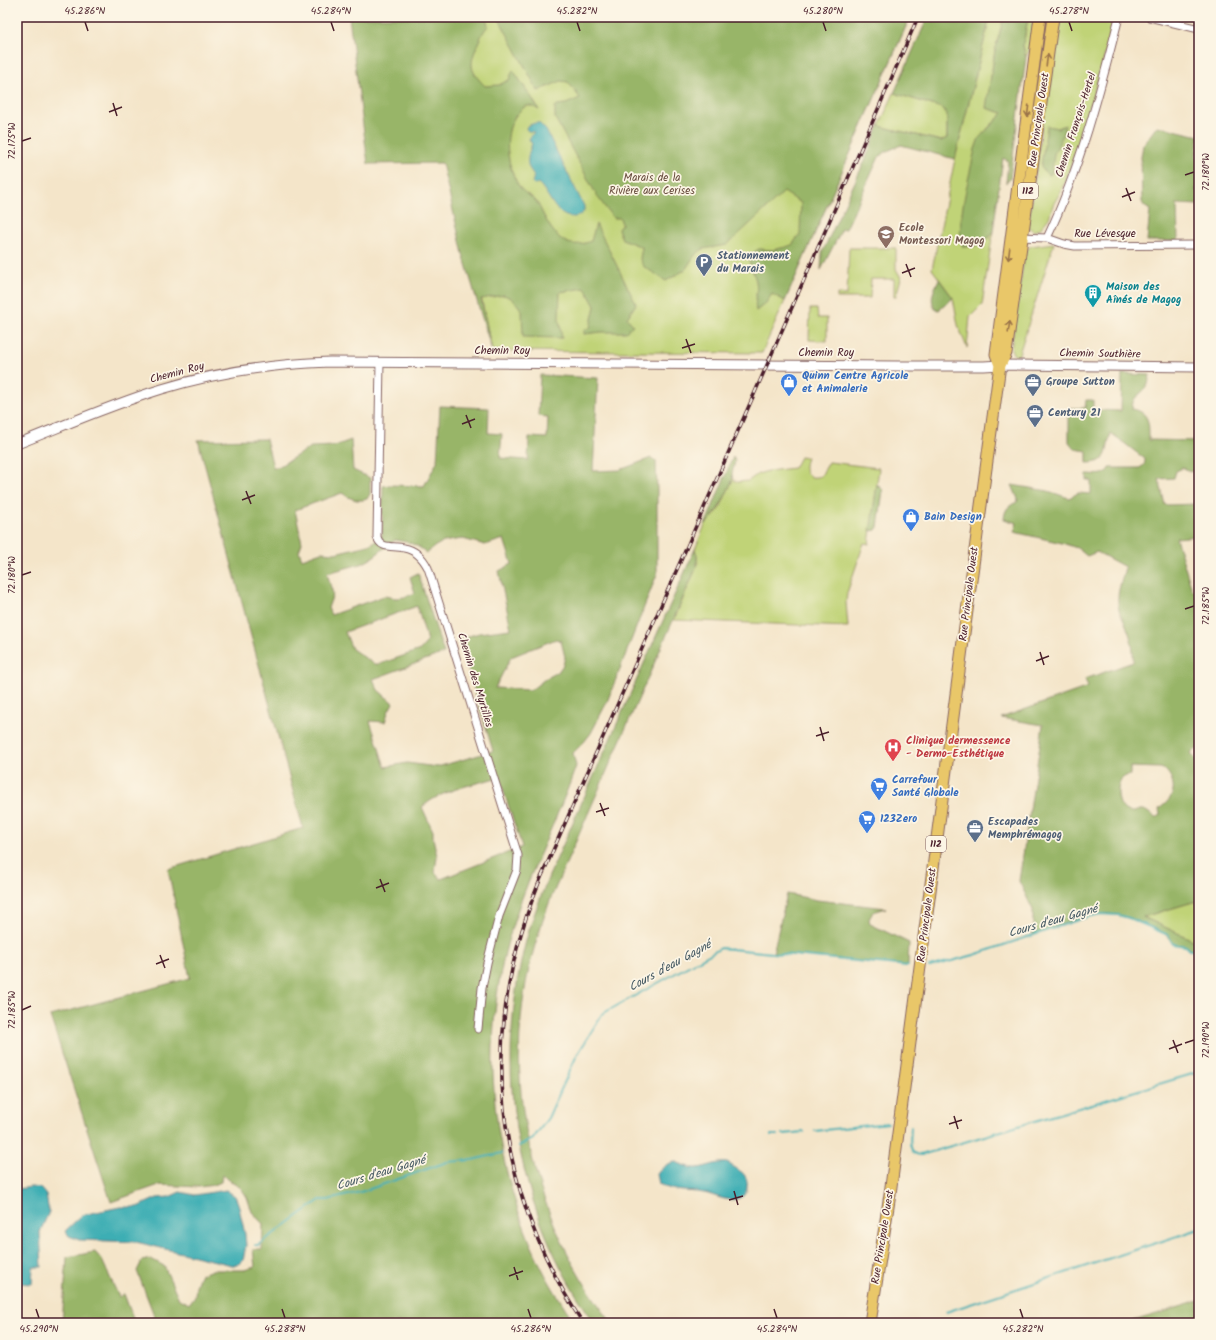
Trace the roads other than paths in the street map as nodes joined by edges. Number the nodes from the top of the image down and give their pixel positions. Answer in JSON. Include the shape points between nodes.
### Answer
{"nodes":[{"id":1,"x":1040,"y":17,"type":"edge"},
{"id":2,"x":1054,"y":17,"type":"edge"},
{"id":3,"x":1119,"y":17,"type":"edge"},
{"id":4,"x":1149,"y":17,"type":"edge"},
{"id":5,"x":1199,"y":29,"type":"edge"},
{"id":6,"x":1016,"y":237,"type":"junction"},
{"id":7,"x":1047,"y":238,"type":"junction"},
{"id":8,"x":1199,"y":245,"type":"edge"},
{"id":9,"x":380,"y":362,"type":"junction"},
{"id":10,"x":1000,"y":365,"type":"junction"},
{"id":11,"x":1199,"y":367,"type":"edge"},
{"id":12,"x":17,"y":444,"type":"edge"},
{"id":13,"x":478,"y":1029,"type":"dead end"},
{"id":14,"x":870,"y":1323,"type":"edge"}],
"edges":[{"from":1,"to":6,"type":"main road","name":"Rue Principale Ouest","number":"112","one_way":true},
{"from":6,"to":2,"type":"main road","name":"Rue Principale Ouest","number":"112","one_way":true},
{"from":3,"to":7,"type":"street","name":"Chemin François-Hertel","via":[[1088,131]]},
{"from":4,"to":5,"type":"street"},
{"from":6,"to":7,"type":"street","name":"Rue Lévesque"},
{"from":6,"to":10,"type":"main road","name":"Rue Principale Ouest","number":"112","via":[[996,354]]},
{"from":7,"to":8,"type":"street","name":"Rue Lévesque","via":[[1075,246]]},
{"from":9,"to":10,"type":"street","name":"Chemin Roy"},
{"from":9,"to":12,"type":"street","name":"Chemin Roy","via":[[295,364],[208,376],[126,400]]},
{"from":9,"to":13,"type":"street","name":"Chemin des Myrtilles","via":[[377,537],[383,546],[404,548],[414,552],[423,558],[428,568],[518,855],[517,870],[499,916],[487,964]]},
{"from":10,"to":11,"type":"street","name":"Chemin Southière"},
{"from":10,"to":14,"type":"main road","name":"Rue Principale Ouest","number":"112","via":[[891,1186]]}]}
